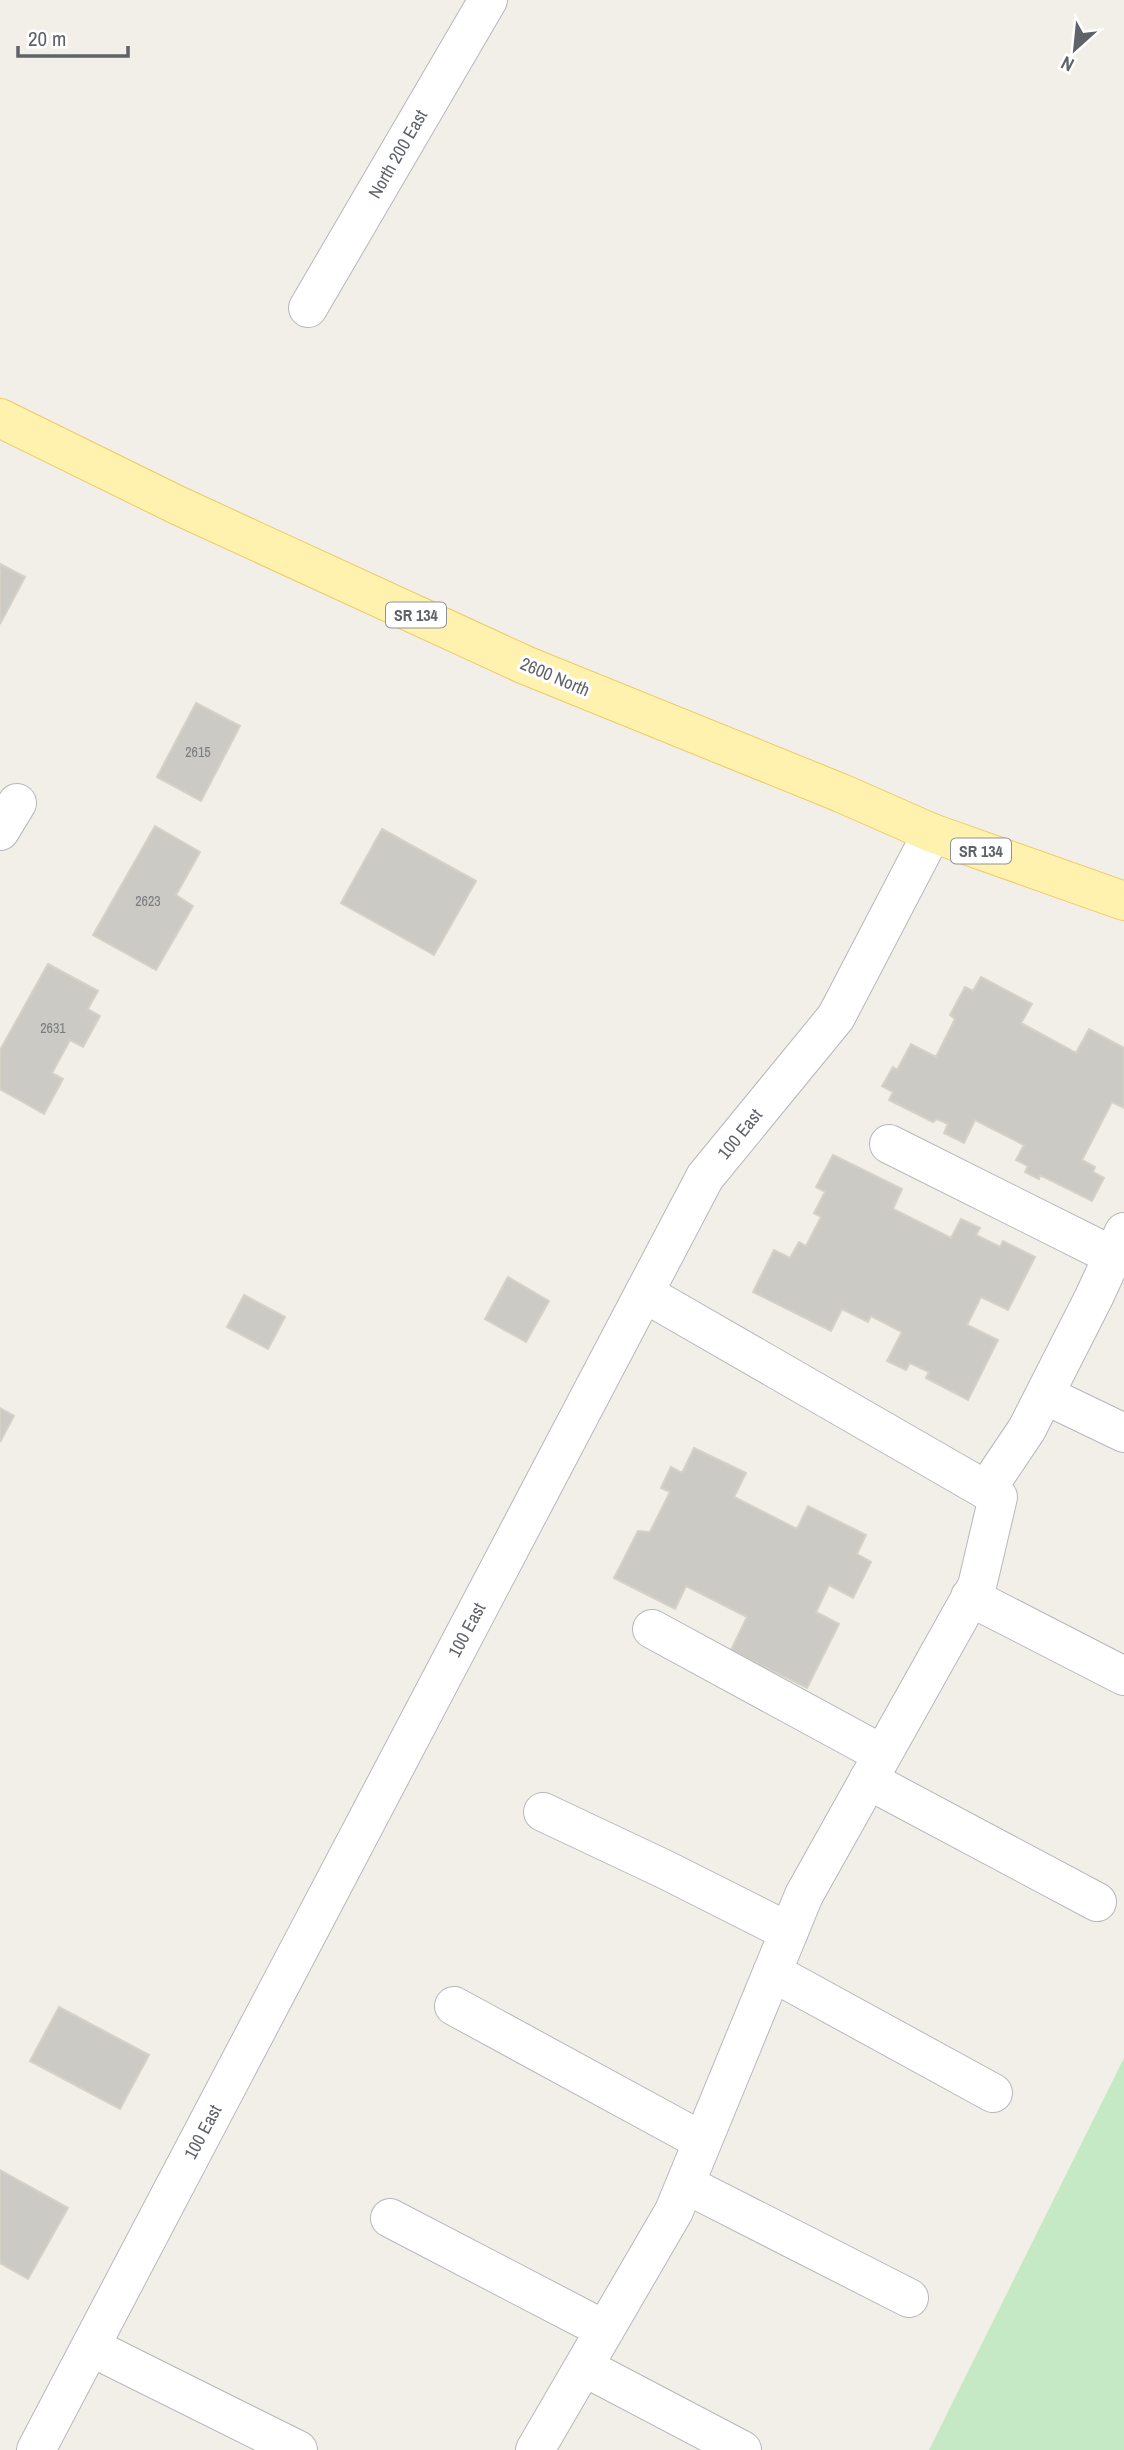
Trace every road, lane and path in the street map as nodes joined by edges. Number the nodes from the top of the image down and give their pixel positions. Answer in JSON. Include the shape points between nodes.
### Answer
{"nodes":[{"id":1,"x":488,"y":0,"type":"edge"},
{"id":2,"x":308,"y":308,"type":"dead end"},
{"id":3,"x":0,"y":418,"type":"edge"},
{"id":4,"x":932,"y":834,"type":"junction"},
{"id":5,"x":1124,"y":901,"type":"edge"},
{"id":6,"x":889,"y":1144,"type":"dead end"},
{"id":7,"x":1118,"y":1244,"type":"edge"},
{"id":8,"x":644,"y":1293,"type":"junction"},
{"id":9,"x":1045,"y":1395,"type":"junction"},
{"id":10,"x":1124,"y":1433,"type":"edge"},
{"id":11,"x":986,"y":1490,"type":"junction"},
{"id":12,"x":970,"y":1597,"type":"junction"},
{"id":13,"x":652,"y":1629,"type":"dead end"},
{"id":14,"x":1124,"y":1675,"type":"edge"},
{"id":15,"x":875,"y":1767,"type":"junction"},
{"id":16,"x":543,"y":1812,"type":"dead end"},
{"id":17,"x":1097,"y":1902,"type":"dead end"},
{"id":18,"x":789,"y":1932,"type":"junction"},
{"id":19,"x":772,"y":1972,"type":"junction"},
{"id":20,"x":454,"y":2006,"type":"dead end"},
{"id":21,"x":993,"y":2093,"type":"dead end"},
{"id":22,"x":702,"y":2141,"type":"junction"},
{"id":23,"x":685,"y":2184,"type":"junction"},
{"id":24,"x":390,"y":2218,"type":"dead end"},
{"id":25,"x":909,"y":2298,"type":"dead end"},
{"id":26,"x":605,"y":2330,"type":"junction"},
{"id":27,"x":91,"y":2347,"type":"junction"},
{"id":28,"x":584,"y":2367,"type":"junction"},
{"id":29,"x":36,"y":2450,"type":"edge"},
{"id":30,"x":298,"y":2450,"type":"edge"},
{"id":31,"x":535,"y":2450,"type":"edge"},
{"id":32,"x":742,"y":2450,"type":"edge"}],
"edges":[{"from":1,"to":2,"type":"street","name":"North 200 East"},
{"from":3,"to":4,"type":"main road","name":"2600 North","number":"SR 134","via":[[525,665]]},
{"from":4,"to":5,"type":"main road","name":"2600 North","number":"SR 134"},
{"from":4,"to":8,"type":"street","name":"100 East","via":[[836,1017],[705,1177]]},
{"from":6,"to":7,"type":"street"},
{"from":7,"to":9,"type":"street"},
{"from":8,"to":11,"type":"street"},
{"from":8,"to":27,"type":"street","name":"100 East"},
{"from":9,"to":10,"type":"street"},
{"from":9,"to":11,"type":"street"},
{"from":11,"to":12,"type":"street","via":[[998,1497],[977,1586]]},
{"from":12,"to":14,"type":"street"},
{"from":12,"to":15,"type":"street"},
{"from":13,"to":15,"type":"street"},
{"from":15,"to":17,"type":"street"},
{"from":15,"to":18,"type":"street","via":[[804,1895]]},
{"from":16,"to":18,"type":"street"},
{"from":18,"to":19,"type":"street"},
{"from":19,"to":21,"type":"street"},
{"from":19,"to":22,"type":"street"},
{"from":20,"to":22,"type":"street"},
{"from":22,"to":23,"type":"street"},
{"from":23,"to":25,"type":"street"},
{"from":23,"to":26,"type":"street"},
{"from":24,"to":26,"type":"street"},
{"from":26,"to":28,"type":"street"},
{"from":27,"to":29,"type":"street","name":"100 East"},
{"from":27,"to":30,"type":"street"},
{"from":28,"to":31,"type":"street"},
{"from":28,"to":32,"type":"street"}]}
